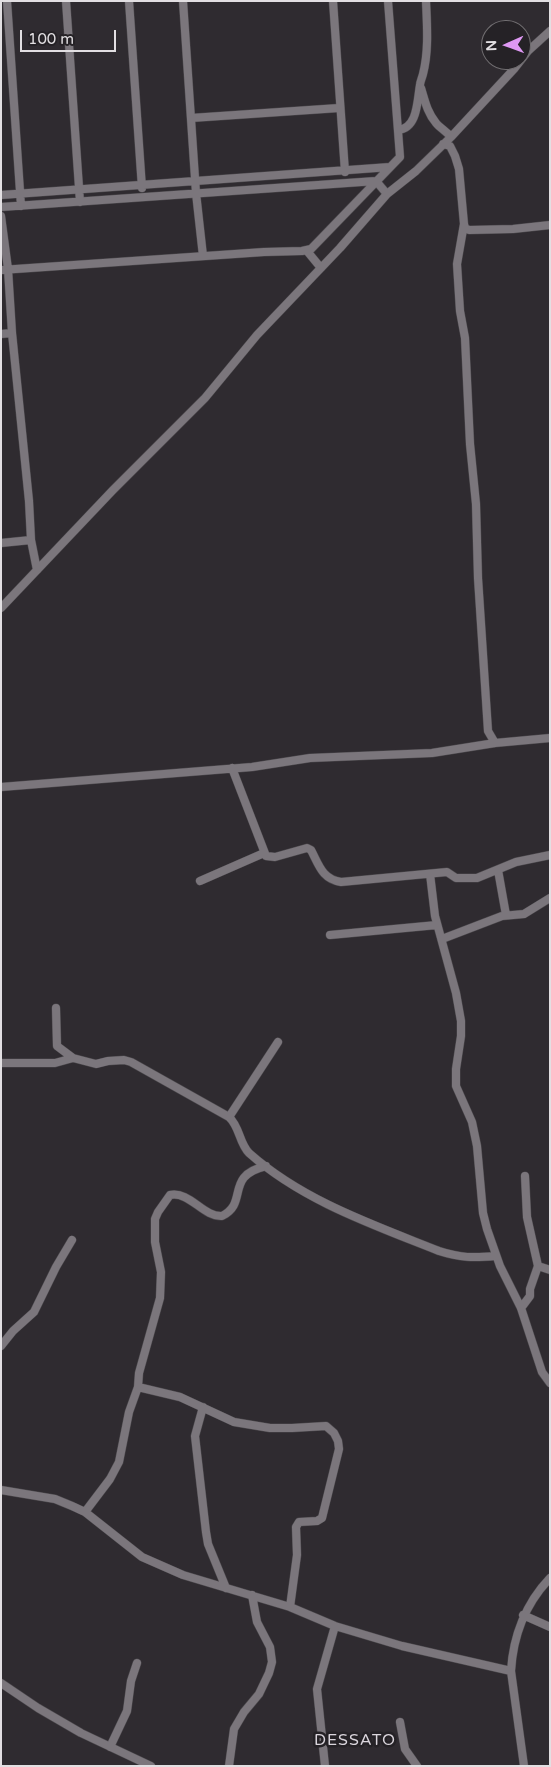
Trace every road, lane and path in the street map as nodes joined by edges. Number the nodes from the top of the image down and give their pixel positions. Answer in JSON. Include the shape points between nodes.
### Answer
{"nodes":[{"id":1,"x":7,"y":1,"type":"edge"},
{"id":2,"x":66,"y":1,"type":"edge"},
{"id":3,"x":130,"y":1,"type":"edge"},
{"id":4,"x":183,"y":1,"type":"edge"},
{"id":5,"x":333,"y":1,"type":"edge"},
{"id":6,"x":388,"y":1,"type":"edge"},
{"id":7,"x":426,"y":1,"type":"edge"},
{"id":8,"x":550,"y":31,"type":"edge"},
{"id":9,"x":420,"y":84,"type":"junction"},
{"id":10,"x":339,"y":108,"type":"junction"},
{"id":11,"x":191,"y":118,"type":"junction"},
{"id":12,"x":398,"y":130,"type":"junction"},
{"id":13,"x":451,"y":137,"type":"junction"},
{"id":14,"x":443,"y":144,"type":"junction"},
{"id":15,"x":390,"y":167,"type":"junction"},
{"id":16,"x":344,"y":170,"type":"junction"},
{"id":17,"x":195,"y":181,"type":"junction"},
{"id":18,"x":376,"y":181,"type":"junction"},
{"id":19,"x":345,"y":182,"type":"junction"},
{"id":20,"x":142,"y":185,"type":"junction"},
{"id":21,"x":80,"y":188,"type":"junction"},
{"id":22,"x":21,"y":193,"type":"junction"},
{"id":23,"x":196,"y":193,"type":"junction"},
{"id":24,"x":387,"y":194,"type":"junction"},
{"id":25,"x":1,"y":195,"type":"edge"},
{"id":26,"x":142,"y":197,"type":"junction"},
{"id":27,"x":80,"y":202,"type":"junction"},
{"id":28,"x":21,"y":206,"type":"junction"},
{"id":29,"x":1,"y":207,"type":"edge"},
{"id":30,"x":1,"y":216,"type":"edge"},
{"id":31,"x":464,"y":224,"type":"junction"},
{"id":32,"x":550,"y":225,"type":"edge"},
{"id":33,"x":308,"y":251,"type":"junction"},
{"id":34,"x":203,"y":256,"type":"junction"},
{"id":35,"x":321,"y":268,"type":"junction"},
{"id":36,"x":5,"y":270,"type":"edge"},
{"id":37,"x":12,"y":333,"type":"junction"},
{"id":38,"x":1,"y":334,"type":"edge"},
{"id":39,"x":31,"y":540,"type":"junction"},
{"id":40,"x":1,"y":543,"type":"edge"},
{"id":41,"x":37,"y":570,"type":"junction"},
{"id":42,"x":1,"y":608,"type":"edge"},
{"id":43,"x":550,"y":738,"type":"edge"},
{"id":44,"x":495,"y":743,"type":"junction"},
{"id":45,"x":232,"y":768,"type":"junction"},
{"id":46,"x":1,"y":787,"type":"edge"},
{"id":47,"x":264,"y":853,"type":"junction"},
{"id":48,"x":550,"y":855,"type":"edge"},
{"id":49,"x":498,"y":870,"type":"junction"},
{"id":50,"x":430,"y":874,"type":"junction"},
{"id":51,"x":200,"y":881,"type":"dead end"},
{"id":52,"x":550,"y":898,"type":"edge"},
{"id":53,"x":506,"y":916,"type":"junction"},
{"id":54,"x":437,"y":926,"type":"junction"},
{"id":55,"x":330,"y":935,"type":"dead end"},
{"id":56,"x":442,"y":939,"type":"junction"},
{"id":57,"x":56,"y":1008,"type":"dead end"},
{"id":58,"x":278,"y":1042,"type":"dead end"},
{"id":59,"x":73,"y":1058,"type":"junction"},
{"id":60,"x":1,"y":1063,"type":"edge"},
{"id":61,"x":229,"y":1117,"type":"junction"},
{"id":62,"x":266,"y":1166,"type":"junction"},
{"id":63,"x":525,"y":1176,"type":"dead end"},
{"id":64,"x":72,"y":1240,"type":"dead end"},
{"id":65,"x":496,"y":1256,"type":"junction"},
{"id":66,"x":538,"y":1266,"type":"junction"},
{"id":67,"x":550,"y":1270,"type":"edge"},
{"id":68,"x":521,"y":1308,"type":"junction"},
{"id":69,"x":1,"y":1346,"type":"edge"},
{"id":70,"x":550,"y":1383,"type":"edge"},
{"id":71,"x":138,"y":1387,"type":"junction"},
{"id":72,"x":203,"y":1407,"type":"junction"},
{"id":73,"x":1,"y":1490,"type":"edge"},
{"id":74,"x":85,"y":1512,"type":"junction"},
{"id":75,"x":550,"y":1578,"type":"edge"},
{"id":76,"x":226,"y":1588,"type":"junction"},
{"id":77,"x":252,"y":1595,"type":"junction"},
{"id":78,"x":290,"y":1607,"type":"junction"},
{"id":79,"x":523,"y":1615,"type":"junction"},
{"id":80,"x":335,"y":1626,"type":"junction"},
{"id":81,"x":550,"y":1627,"type":"edge"},
{"id":82,"x":137,"y":1663,"type":"dead end"},
{"id":83,"x":510,"y":1671,"type":"junction"},
{"id":84,"x":1,"y":1684,"type":"edge"},
{"id":85,"x":400,"y":1722,"type":"dead end"},
{"id":86,"x":110,"y":1746,"type":"junction"},
{"id":87,"x":150,"y":1766,"type":"edge"},
{"id":88,"x":228,"y":1766,"type":"edge"},
{"id":89,"x":325,"y":1766,"type":"edge"},
{"id":90,"x":416,"y":1766,"type":"edge"},
{"id":91,"x":524,"y":1766,"type":"edge"}],
"edges":[{"from":1,"to":22,"type":"street"},
{"from":2,"to":21,"type":"street"},
{"from":3,"to":20,"type":"street"},
{"from":4,"to":11,"type":"street"},
{"from":5,"to":10,"type":"street"},
{"from":6,"to":12,"type":"street"},
{"from":7,"to":9,"type":"street","via":[[427,38]]},
{"from":8,"to":13,"type":"street"},
{"from":9,"to":12,"type":"street","via":[[411,123]]},
{"from":9,"to":13,"type":"street","via":[[430,115]]},
{"from":10,"to":11,"type":"street"},
{"from":10,"to":16,"type":"street"},
{"from":11,"to":17,"type":"street"},
{"from":12,"to":15,"type":"street","via":[[400,157]]},
{"from":13,"to":14,"type":"street"},
{"from":14,"to":24,"type":"street"},
{"from":14,"to":31,"type":"street","via":[[450,146],[455,156]]},
{"from":15,"to":16,"type":"street"},
{"from":15,"to":18,"type":"street"},
{"from":16,"to":17,"type":"street"},
{"from":16,"to":19,"type":"street"},
{"from":17,"to":20,"type":"street"},
{"from":17,"to":23,"type":"street"},
{"from":18,"to":19,"type":"street"},
{"from":18,"to":24,"type":"street"},
{"from":18,"to":33,"type":"street"},
{"from":19,"to":23,"type":"street"},
{"from":20,"to":21,"type":"street"},
{"from":20,"to":26,"type":"street"},
{"from":21,"to":22,"type":"street"},
{"from":21,"to":27,"type":"street"},
{"from":22,"to":25,"type":"street"},
{"from":22,"to":28,"type":"street"},
{"from":23,"to":26,"type":"street"},
{"from":23,"to":34,"type":"street"},
{"from":24,"to":35,"type":"street"},
{"from":26,"to":27,"type":"street"},
{"from":27,"to":28,"type":"street"},
{"from":28,"to":29,"type":"street"},
{"from":30,"to":36,"type":"street"},
{"from":31,"to":32,"type":"street","via":[[470,230]]},
{"from":31,"to":44,"type":"street","via":[[457,264],[465,338],[488,731]]},
{"from":33,"to":34,"type":"street"},
{"from":33,"to":35,"type":"street"},
{"from":34,"to":36,"type":"street"},
{"from":35,"to":41,"type":"street","via":[[257,335],[205,398]]},
{"from":36,"to":37,"type":"street"},
{"from":37,"to":38,"type":"street"},
{"from":37,"to":39,"type":"street"},
{"from":39,"to":40,"type":"street"},
{"from":39,"to":41,"type":"street"},
{"from":41,"to":42,"type":"street"},
{"from":43,"to":44,"type":"street"},
{"from":44,"to":45,"type":"street","via":[[432,753],[310,758]]},
{"from":45,"to":46,"type":"street"},
{"from":45,"to":47,"type":"street"},
{"from":47,"to":50,"type":"street","via":[[275,857],[307,848],[326,877],[341,882]]},
{"from":47,"to":51,"type":"street"},
{"from":48,"to":49,"type":"street","via":[[516,862]]},
{"from":49,"to":50,"type":"street","via":[[474,878],[456,878],[447,872]]},
{"from":49,"to":53,"type":"street"},
{"from":50,"to":54,"type":"street"},
{"from":52,"to":53,"type":"street","via":[[524,914]]},
{"from":53,"to":56,"type":"street"},
{"from":54,"to":55,"type":"street"},
{"from":54,"to":56,"type":"street"},
{"from":56,"to":65,"type":"street","via":[[461,1021],[456,1086],[472,1122],[483,1213]]},
{"from":57,"to":59,"type":"street","via":[[57,1046]]},
{"from":58,"to":61,"type":"street"},
{"from":59,"to":60,"type":"street","via":[[55,1063]]},
{"from":59,"to":61,"type":"street","via":[[96,1064],[131,1062]]},
{"from":61,"to":62,"type":"street","via":[[236,1125],[246,1150]]},
{"from":62,"to":65,"type":"street","via":[[288,1183],[331,1206],[439,1251],[468,1258]]},
{"from":62,"to":71,"type":"street","via":[[248,1172],[240,1183],[232,1209],[222,1216],[214,1216],[176,1194],[170,1195],[160,1208],[155,1229],[161,1272],[160,1298]]},
{"from":63,"to":66,"type":"street","via":[[527,1217]]},
{"from":64,"to":69,"type":"street","via":[[34,1312]]},
{"from":65,"to":68,"type":"street"},
{"from":66,"to":67,"type":"street"},
{"from":66,"to":68,"type":"street","via":[[530,1296]]},
{"from":68,"to":70,"type":"street","via":[[542,1372]]},
{"from":71,"to":72,"type":"street","via":[[180,1397]]},
{"from":71,"to":74,"type":"street","via":[[129,1412],[119,1462]]},
{"from":72,"to":76,"type":"street","via":[[195,1436],[206,1532]]},
{"from":72,"to":78,"type":"street","via":[[241,1424],[292,1428],[326,1426],[338,1441],[322,1518],[299,1522],[296,1527],[297,1555]]},
{"from":73,"to":74,"type":"street","via":[[55,1499]]},
{"from":74,"to":76,"type":"street","via":[[142,1557],[183,1575]]},
{"from":75,"to":79,"type":"street"},
{"from":76,"to":77,"type":"street"},
{"from":77,"to":78,"type":"street"},
{"from":77,"to":88,"type":"street","via":[[257,1622],[270,1647],[272,1662],[259,1694],[234,1729]]},
{"from":78,"to":80,"type":"street"},
{"from":79,"to":81,"type":"street"},
{"from":79,"to":83,"type":"street"},
{"from":80,"to":83,"type":"street","via":[[402,1646]]},
{"from":80,"to":89,"type":"street","via":[[318,1689]]},
{"from":82,"to":86,"type":"street","via":[[130,1681],[127,1711]]},
{"from":83,"to":91,"type":"street"},
{"from":84,"to":86,"type":"street","via":[[81,1733]]},
{"from":85,"to":90,"type":"street","via":[[405,1749]]},
{"from":86,"to":87,"type":"street"}]}
